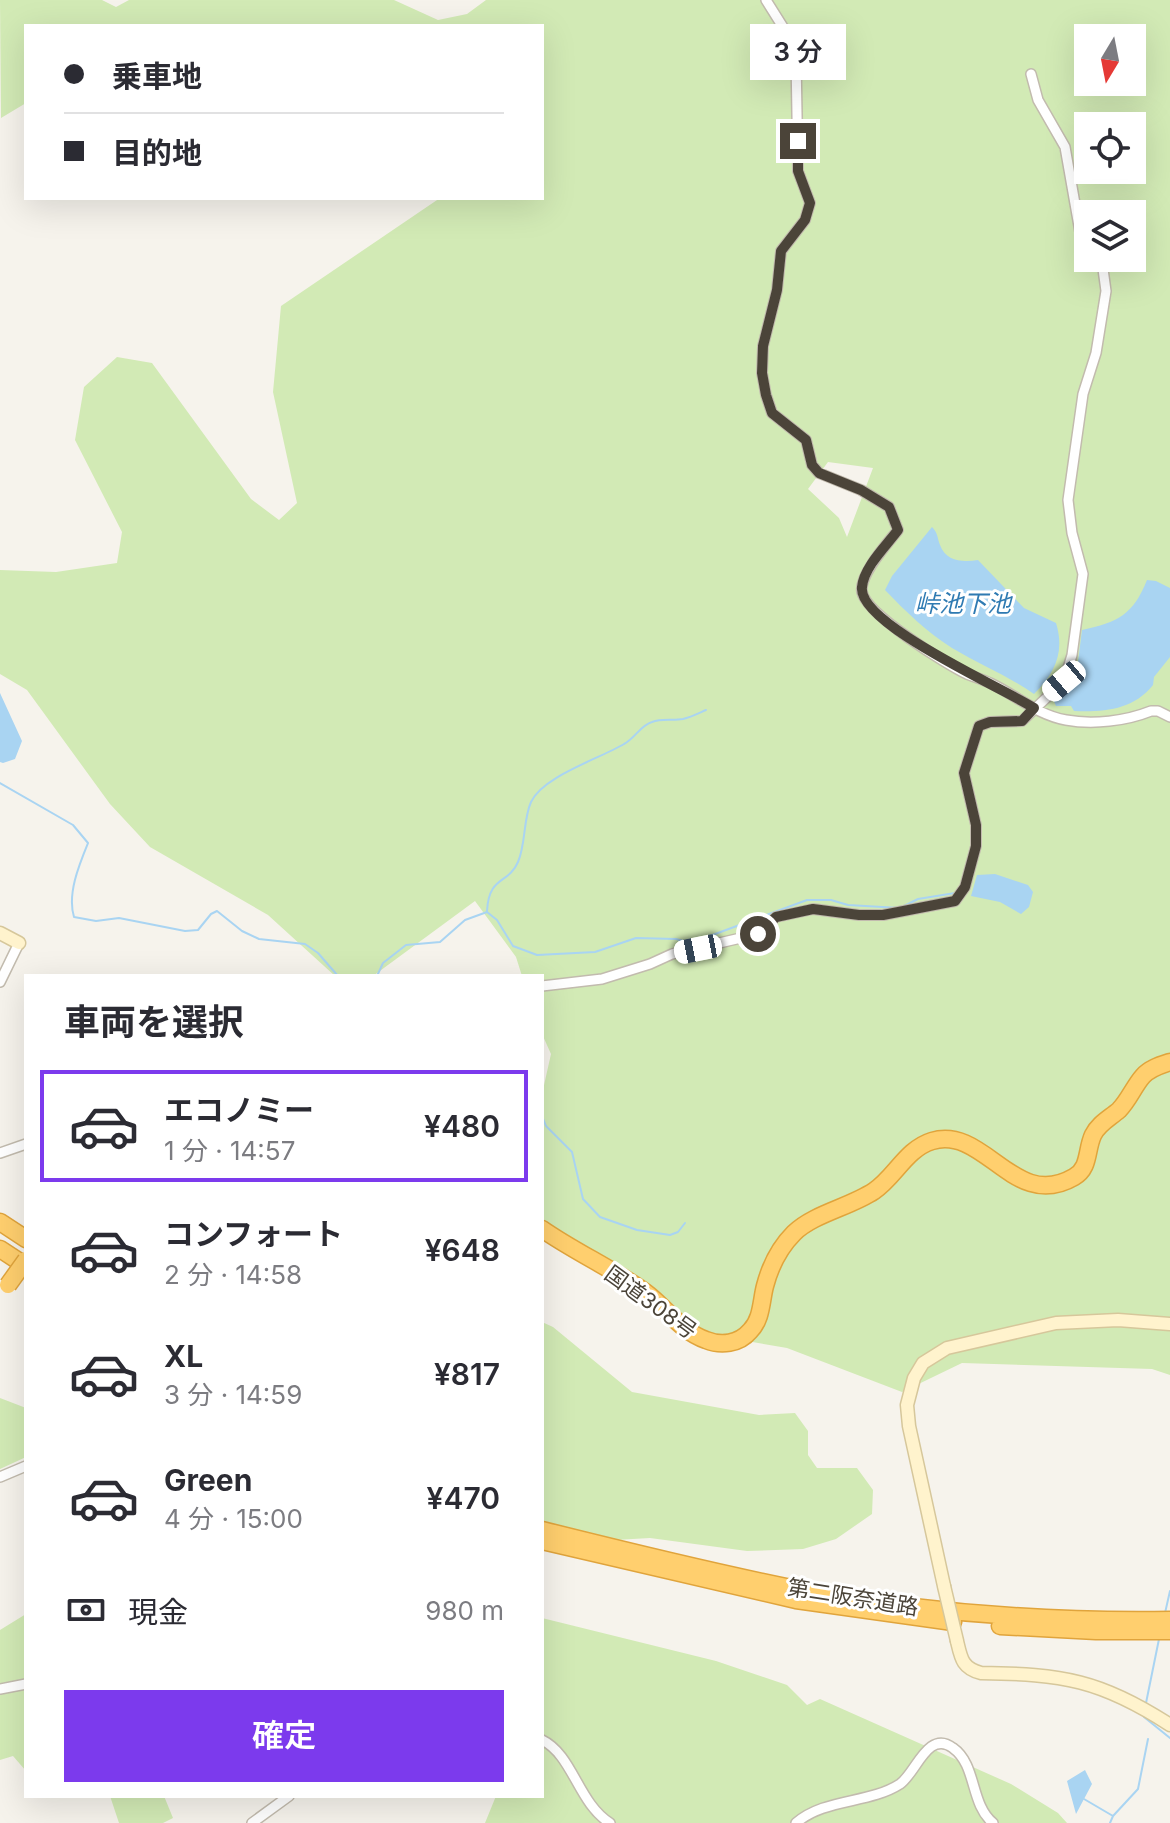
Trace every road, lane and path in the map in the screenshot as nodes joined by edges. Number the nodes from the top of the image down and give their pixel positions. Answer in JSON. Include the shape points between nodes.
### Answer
{"nodes":[{"id":1,"x":766,"y":0,"type":"edge"},
{"id":2,"x":1031,"y":74,"type":"dead end"},
{"id":3,"x":1074,"y":200,"type":"edge"},
{"id":4,"x":1103,"y":272,"type":"edge"},
{"id":5,"x":1034,"y":708,"type":"junction"},
{"id":6,"x":1170,"y":717,"type":"edge"},
{"id":7,"x":0,"y":933,"type":"edge"},
{"id":8,"x":19,"y":943,"type":"joint"},
{"id":9,"x":0,"y":982,"type":"edge"},
{"id":10,"x":544,"y":986,"type":"edge"},
{"id":11,"x":1170,"y":1062,"type":"edge"},
{"id":12,"x":24,"y":1145,"type":"edge"},
{"id":13,"x":1,"y":1151,"type":"edge"},
{"id":14,"x":0,"y":1222,"type":"edge"},
{"id":15,"x":544,"y":1230,"type":"edge"},
{"id":16,"x":0,"y":1233,"type":"edge"},
{"id":17,"x":24,"y":1238,"type":"edge"},
{"id":18,"x":0,"y":1249,"type":"edge"},
{"id":19,"x":24,"y":1249,"type":"edge"},
{"id":20,"x":0,"y":1261,"type":"edge"},
{"id":21,"x":24,"y":1262,"type":"edge"},
{"id":22,"x":24,"y":1265,"type":"edge"},
{"id":23,"x":24,"y":1275,"type":"edge"},
{"id":24,"x":4,"y":1287,"type":"edge"},
{"id":25,"x":1170,"y":1324,"type":"edge"},
{"id":26,"x":24,"y":1467,"type":"edge"},
{"id":27,"x":0,"y":1477,"type":"edge"},
{"id":28,"x":544,"y":1530,"type":"edge"},
{"id":29,"x":544,"y":1541,"type":"edge"},
{"id":30,"x":1170,"y":1620,"type":"edge"},
{"id":31,"x":1170,"y":1631,"type":"edge"},
{"id":32,"x":24,"y":1684,"type":"edge"},
{"id":33,"x":0,"y":1689,"type":"edge"},
{"id":34,"x":1170,"y":1725,"type":"edge"},
{"id":35,"x":544,"y":1741,"type":"edge"},
{"id":36,"x":286,"y":1798,"type":"edge"},
{"id":37,"x":252,"y":1823,"type":"edge"},
{"id":38,"x":610,"y":1823,"type":"edge"},
{"id":39,"x":796,"y":1823,"type":"edge"},
{"id":40,"x":993,"y":1823,"type":"edge"}],
"edges":[{"from":1,"to":5,"type":"street","via":[[793,43],[798,171],[810,203],[805,220],[781,251],[763,346],[762,373],[772,413],[806,440],[819,473],[889,507],[898,530],[866,574],[864,600],[929,652]]},
{"from":2,"to":3,"type":"street","via":[[1038,100],[1065,147]]},
{"from":4,"to":5,"type":"street","via":[[1106,291],[1083,394],[1068,500],[1083,574],[1072,655],[1064,681]]},
{"from":5,"to":6,"type":"street","via":[[1069,721],[1104,722],[1151,711]]},
{"from":5,"to":10,"type":"street","via":[[1022,721],[979,726],[964,773],[976,846],[965,887],[955,901],[883,915],[813,909],[776,917],[758,934],[672,954],[602,979]]},
{"from":7,"to":8,"type":"street"},
{"from":8,"to":9,"type":"street"},
{"from":11,"to":15,"type":"highway","name":"国道308号","via":[[1143,1077],[1121,1108],[1094,1131],[1084,1168],[1050,1187],[1003,1169],[957,1139],[941,1138],[921,1146],[871,1193],[793,1234],[769,1273],[756,1323],[729,1343],[708,1341],[682,1328],[646,1293]]},
{"from":12,"to":13,"type":"street"},
{"from":14,"to":17,"type":"highway"},
{"from":16,"to":19,"type":"highway"},
{"from":18,"to":21,"type":"highway"},
{"from":20,"to":23,"type":"highway"},
{"from":22,"to":24,"type":"highway","bridge":true},
{"from":25,"to":34,"type":"street","bridge":true,"via":[[1056,1323],[947,1348],[923,1363],[908,1391],[907,1405],[961,1659],[969,1670],[1062,1677],[1126,1699]]},
{"from":26,"to":27,"type":"street"},
{"from":28,"to":30,"type":"highway","name":"第二阪奈道路","via":[[737,1577],[864,1600],[981,1614]]},
{"from":29,"to":31,"type":"highway","name":"第二阪奈道路","via":[[862,1611],[1042,1629]]},
{"from":32,"to":33,"type":"street"},
{"from":35,"to":38,"type":"street","via":[[554,1746],[580,1791]]},
{"from":36,"to":37,"type":"street"},
{"from":39,"to":40,"type":"street","via":[[819,1810],[897,1786],[933,1744],[942,1742],[960,1755],[978,1805]]}]}
